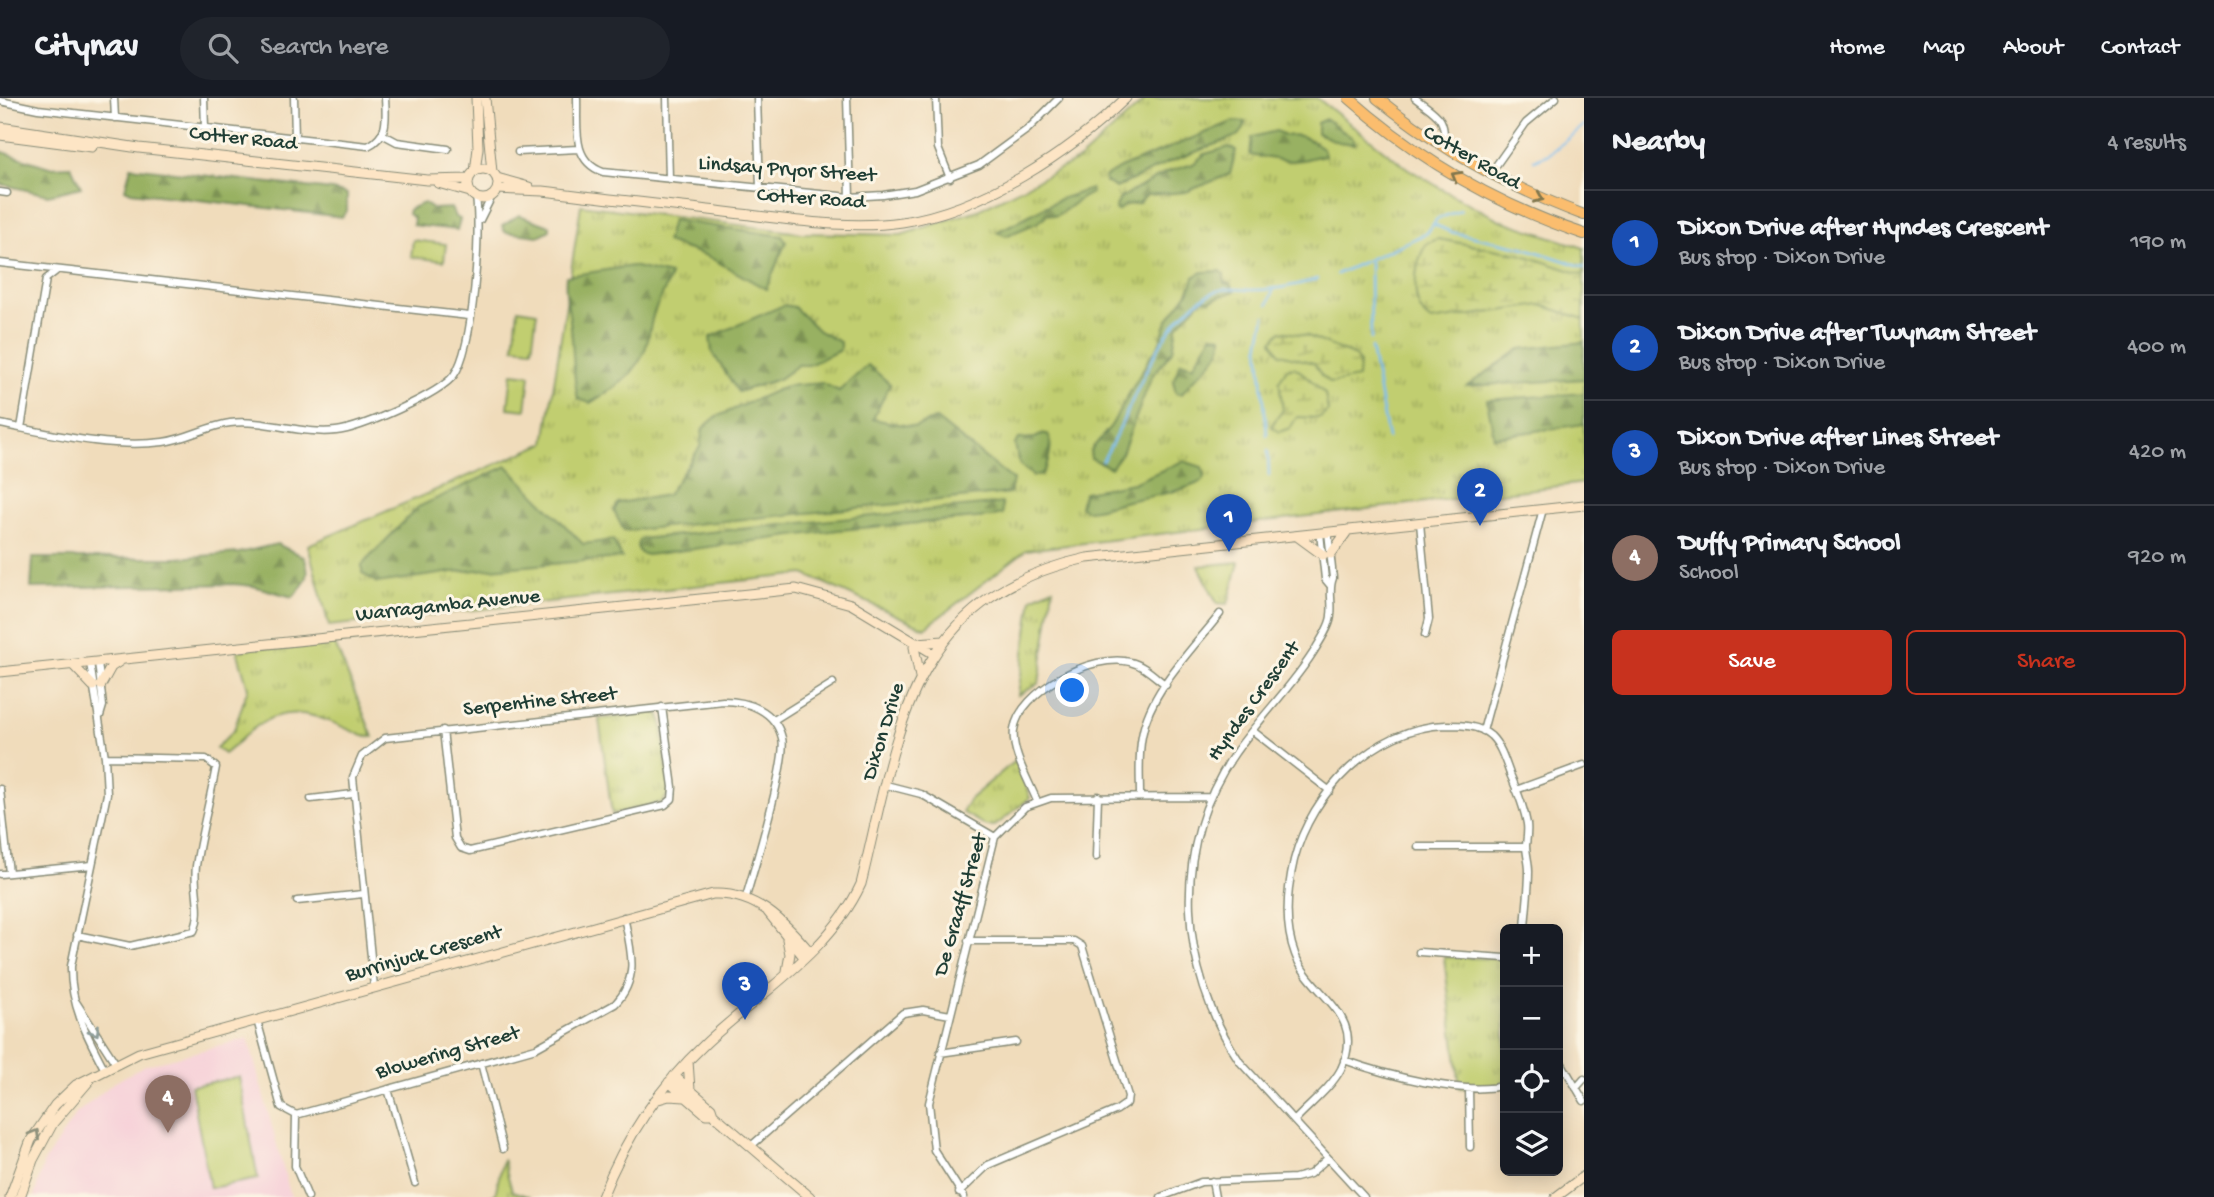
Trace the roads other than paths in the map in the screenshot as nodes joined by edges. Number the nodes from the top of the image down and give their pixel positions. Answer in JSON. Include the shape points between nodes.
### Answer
{"nodes":[{"id":1,"x":24,"y":98,"type":"edge"},
{"id":2,"x":114,"y":98,"type":"edge"},
{"id":3,"x":204,"y":98,"type":"edge"},
{"id":4,"x":295,"y":98,"type":"edge"},
{"id":5,"x":385,"y":98,"type":"edge"},
{"id":6,"x":477,"y":98,"type":"edge"},
{"id":7,"x":485,"y":98,"type":"edge"},
{"id":8,"x":577,"y":98,"type":"edge"},
{"id":9,"x":667,"y":98,"type":"edge"},
{"id":10,"x":757,"y":98,"type":"edge"},
{"id":11,"x":847,"y":98,"type":"edge"},
{"id":12,"x":936,"y":98,"type":"edge"},
{"id":13,"x":1059,"y":98,"type":"edge"},
{"id":14,"x":1126,"y":98,"type":"edge"},
{"id":15,"x":1339,"y":98,"type":"edge"},
{"id":16,"x":1349,"y":98,"type":"edge"},
{"id":17,"x":1377,"y":98,"type":"edge"},
{"id":18,"x":1415,"y":98,"type":"edge"},
{"id":19,"x":1556,"y":98,"type":"edge"},
{"id":20,"x":0,"y":101,"type":"edge"},
{"id":21,"x":25,"y":107,"type":"junction"},
{"id":22,"x":115,"y":118,"type":"junction"},
{"id":23,"x":0,"y":127,"type":"edge"},
{"id":24,"x":205,"y":128,"type":"junction"},
{"id":25,"x":382,"y":134,"type":"junction"},
{"id":26,"x":0,"y":135,"type":"edge"},
{"id":27,"x":295,"y":138,"type":"junction"},
{"id":28,"x":1443,"y":147,"type":"junction"},
{"id":29,"x":139,"y":148,"type":"junction"},
{"id":30,"x":448,"y":149,"type":"dead end"},
{"id":31,"x":578,"y":149,"type":"junction"},
{"id":32,"x":518,"y":152,"type":"dead end"},
{"id":33,"x":1420,"y":154,"type":"junction"},
{"id":34,"x":1490,"y":174,"type":"junction"},
{"id":35,"x":472,"y":175,"type":"junction"},
{"id":36,"x":494,"y":175,"type":"junction"},
{"id":37,"x":950,"y":178,"type":"junction"},
{"id":38,"x":669,"y":179,"type":"junction"},
{"id":39,"x":426,"y":180,"type":"junction"},
{"id":40,"x":760,"y":188,"type":"junction"},
{"id":41,"x":543,"y":191,"type":"junction"},
{"id":42,"x":495,"y":193,"type":"junction"},
{"id":43,"x":473,"y":195,"type":"junction"},
{"id":44,"x":850,"y":197,"type":"junction"},
{"id":45,"x":1584,"y":215,"type":"edge"},
{"id":46,"x":480,"y":221,"type":"junction"},
{"id":47,"x":1584,"y":234,"type":"edge"},
{"id":48,"x":0,"y":263,"type":"edge"},
{"id":49,"x":57,"y":271,"type":"junction"},
{"id":50,"x":469,"y":316,"type":"junction"},
{"id":51,"x":0,"y":424,"type":"edge"},
{"id":52,"x":21,"y":428,"type":"junction"},
{"id":53,"x":1584,"y":505,"type":"edge"},
{"id":54,"x":1543,"y":509,"type":"junction"},
{"id":55,"x":1420,"y":523,"type":"junction"},
{"id":56,"x":1348,"y":530,"type":"junction"},
{"id":57,"x":1324,"y":533,"type":"junction"},
{"id":58,"x":1297,"y":536,"type":"junction"},
{"id":59,"x":1327,"y":554,"type":"junction"},
{"id":60,"x":1220,"y":614,"type":"dead end"},
{"id":61,"x":1425,"y":635,"type":"dead end"},
{"id":62,"x":944,"y":642,"type":"junction"},
{"id":63,"x":915,"y":645,"type":"junction"},
{"id":64,"x":932,"y":657,"type":"junction"},
{"id":65,"x":121,"y":659,"type":"junction"},
{"id":66,"x":94,"y":662,"type":"junction"},
{"id":67,"x":73,"y":664,"type":"junction"},
{"id":68,"x":0,"y":672,"type":"edge"},
{"id":69,"x":920,"y":677,"type":"junction"},
{"id":70,"x":833,"y":683,"type":"dead end"},
{"id":71,"x":97,"y":685,"type":"junction"},
{"id":72,"x":1166,"y":685,"type":"junction"},
{"id":73,"x":662,"y":707,"type":"junction"},
{"id":74,"x":774,"y":720,"type":"junction"},
{"id":75,"x":443,"y":730,"type":"junction"},
{"id":76,"x":1483,"y":731,"type":"junction"},
{"id":77,"x":1252,"y":732,"type":"junction"},
{"id":78,"x":105,"y":757,"type":"junction"},
{"id":79,"x":1584,"y":765,"type":"edge"},
{"id":80,"x":886,"y":785,"type":"junction"},
{"id":81,"x":0,"y":789,"type":"edge"},
{"id":82,"x":1517,"y":790,"type":"junction"},
{"id":83,"x":1331,"y":791,"type":"junction"},
{"id":84,"x":353,"y":794,"type":"junction"},
{"id":85,"x":1098,"y":796,"type":"junction"},
{"id":86,"x":1140,"y":796,"type":"junction"},
{"id":87,"x":1210,"y":797,"type":"junction"},
{"id":88,"x":310,"y":799,"type":"dead end"},
{"id":89,"x":1037,"y":801,"type":"junction"},
{"id":90,"x":995,"y":836,"type":"junction"},
{"id":91,"x":1418,"y":847,"type":"dead end"},
{"id":92,"x":1526,"y":847,"type":"junction"},
{"id":93,"x":1096,"y":857,"type":"dead end"},
{"id":94,"x":92,"y":865,"type":"junction"},
{"id":95,"x":9,"y":873,"type":"junction"},
{"id":96,"x":0,"y":874,"type":"edge"},
{"id":97,"x":363,"y":894,"type":"junction"},
{"id":98,"x":746,"y":897,"type":"junction"},
{"id":99,"x":297,"y":901,"type":"dead end"},
{"id":100,"x":624,"y":917,"type":"junction"},
{"id":101,"x":1525,"y":924,"type":"edge"},
{"id":102,"x":77,"y":935,"type":"junction"},
{"id":103,"x":790,"y":935,"type":"junction"},
{"id":104,"x":825,"y":937,"type":"junction"},
{"id":105,"x":968,"y":941,"type":"junction"},
{"id":106,"x":1419,"y":952,"type":"dead end"},
{"id":107,"x":807,"y":954,"type":"junction"},
{"id":108,"x":1500,"y":957,"type":"edge"},
{"id":109,"x":787,"y":971,"type":"junction"},
{"id":110,"x":374,"y":988,"type":"junction"},
{"id":111,"x":73,"y":998,"type":"junction"},
{"id":112,"x":950,"y":1015,"type":"junction"},
{"id":113,"x":257,"y":1020,"type":"junction"},
{"id":114,"x":1016,"y":1042,"type":"dead end"},
{"id":115,"x":940,"y":1053,"type":"junction"},
{"id":116,"x":688,"y":1060,"type":"junction"},
{"id":117,"x":1344,"y":1060,"type":"junction"},
{"id":118,"x":481,"y":1063,"type":"junction"},
{"id":119,"x":116,"y":1065,"type":"junction"},
{"id":120,"x":1563,"y":1066,"type":"edge"},
{"id":121,"x":105,"y":1070,"type":"junction"},
{"id":122,"x":90,"y":1079,"type":"junction"},
{"id":123,"x":671,"y":1079,"type":"junction"},
{"id":124,"x":1584,"y":1079,"type":"edge"},
{"id":125,"x":1500,"y":1085,"type":"edge"},
{"id":126,"x":1469,"y":1088,"type":"junction"},
{"id":127,"x":1576,"y":1088,"type":"junction"},
{"id":128,"x":388,"y":1089,"type":"junction"},
{"id":129,"x":689,"y":1094,"type":"junction"},
{"id":130,"x":654,"y":1100,"type":"junction"},
{"id":131,"x":1584,"y":1101,"type":"edge"},
{"id":132,"x":296,"y":1115,"type":"junction"},
{"id":133,"x":1295,"y":1120,"type":"junction"},
{"id":134,"x":751,"y":1146,"type":"junction"},
{"id":135,"x":1470,"y":1147,"type":"dead end"},
{"id":136,"x":503,"y":1149,"type":"dead end"},
{"id":137,"x":1328,"y":1158,"type":"junction"},
{"id":138,"x":1584,"y":1177,"type":"edge"},
{"id":139,"x":1212,"y":1181,"type":"junction"},
{"id":140,"x":415,"y":1183,"type":"dead end"},
{"id":141,"x":804,"y":1195,"type":"edge"},
{"id":142,"x":962,"y":1195,"type":"edge"},
{"id":143,"x":10,"y":1197,"type":"edge"},
{"id":144,"x":20,"y":1197,"type":"edge"},
{"id":145,"x":308,"y":1197,"type":"edge"},
{"id":146,"x":602,"y":1197,"type":"edge"},
{"id":147,"x":1161,"y":1197,"type":"edge"},
{"id":148,"x":1215,"y":1197,"type":"edge"},
{"id":149,"x":1364,"y":1197,"type":"edge"},
{"id":150,"x":1556,"y":1197,"type":"edge"}],
"edges":[{"from":1,"to":21,"type":"street"},
{"from":2,"to":22,"type":"street"},
{"from":3,"to":24,"type":"street"},
{"from":4,"to":27,"type":"street"},
{"from":5,"to":25,"type":"street"},
{"from":6,"to":35,"type":"main road","via":[[478,148]]},
{"from":7,"to":36,"type":"main road"},
{"from":8,"to":31,"type":"street"},
{"from":9,"to":38,"type":"street"},
{"from":10,"to":40,"type":"street"},
{"from":11,"to":44,"type":"street"},
{"from":12,"to":37,"type":"street","via":[[938,148]]},
{"from":13,"to":37,"type":"street","name":"Lindsay Pryor Street","via":[[1006,147]]},
{"from":14,"to":41,"type":"main road","name":"Cotter Road","via":[[1091,131],[1034,170],[964,203],[903,222],[847,225]]},
{"from":15,"to":33,"type":"main road","via":[[1402,149]]},
{"from":16,"to":33,"type":"main road","name":"Cotter Road"},
{"from":17,"to":28,"type":"main road","name":"Cotter Road"},
{"from":18,"to":28,"type":"street","via":[[1442,119]]},
{"from":19,"to":34,"type":"street","via":[[1526,123]]},
{"from":20,"to":21,"type":"street"},
{"from":21,"to":22,"type":"street"},
{"from":22,"to":24,"type":"street"},
{"from":23,"to":29,"type":"main road","name":"Cotter Road"},
{"from":24,"to":27,"type":"street"},
{"from":25,"to":27,"type":"street","via":[[368,146]]},
{"from":25,"to":30,"type":"street","via":[[397,142]]},
{"from":26,"to":29,"type":"main road","name":"Cotter Road"},
{"from":28,"to":34,"type":"main road","name":"Cotter Road"},
{"from":29,"to":39,"type":"main road","name":"Cotter Road"},
{"from":31,"to":32,"type":"street"},
{"from":31,"to":38,"type":"street","name":"Lindsay Pryor Street","via":[[590,168]]},
{"from":47,"to":33,"type":"main road","name":"Cotter Road","one_way":true,"via":[[1514,207]]},
{"from":34,"to":45,"type":"main road","name":"Cotter Road","one_way":true},
{"from":35,"to":36,"type":"main road","name":"Cotter Road","via":[[483,169]]},
{"from":35,"to":39,"type":"main road","name":"Cotter Road"},
{"from":35,"to":43,"type":"main road"},
{"from":36,"to":41,"type":"main road","name":"Cotter Road"},
{"from":36,"to":42,"type":"main road"},
{"from":37,"to":44,"type":"street","name":"Lindsay Pryor Street","via":[[915,190]]},
{"from":38,"to":40,"type":"street","name":"Lindsay Pryor Street"},
{"from":39,"to":43,"type":"main road","name":"Cotter Road"},
{"from":40,"to":44,"type":"street","name":"Lindsay Pryor Street"},
{"from":41,"to":42,"type":"main road","name":"Cotter Road"},
{"from":42,"to":43,"type":"main road","name":"Cotter Road"},
{"from":42,"to":46,"type":"street"},
{"from":43,"to":46,"type":"street"},
{"from":46,"to":50,"type":"street"},
{"from":48,"to":49,"type":"street"},
{"from":49,"to":50,"type":"street"},
{"from":49,"to":52,"type":"street","via":[[46,279]]},
{"from":50,"to":52,"type":"street","via":[[464,356],[447,384],[344,430],[230,423],[186,438],[142,444]]},
{"from":51,"to":52,"type":"street"},
{"from":53,"to":54,"type":"main road","name":"Dixon Drive"},
{"from":54,"to":55,"type":"main road","name":"Dixon Drive"},
{"from":54,"to":76,"type":"street"},
{"from":55,"to":56,"type":"main road","name":"Dixon Drive"},
{"from":55,"to":61,"type":"street","via":[[1429,619]]},
{"from":56,"to":57,"type":"main road","name":"Dixon Drive"},
{"from":56,"to":59,"type":"main road"},
{"from":57,"to":58,"type":"main road","name":"Dixon Drive"},
{"from":57,"to":59,"type":"street","name":"Hyndes Crescent"},
{"from":58,"to":59,"type":"main road"},
{"from":58,"to":62,"type":"main road","name":"Dixon Drive","via":[[1060,564],[1001,591]]},
{"from":59,"to":77,"type":"street","name":"Hyndes Crescent","via":[[1325,579],[1330,585],[1332,617],[1315,650]]},
{"from":60,"to":72,"type":"street"},
{"from":62,"to":63,"type":"main road"},
{"from":62,"to":64,"type":"main road","name":"Dixon Drive"},
{"from":63,"to":64,"type":"main road","name":"Warragamba Avenue"},
{"from":63,"to":65,"type":"main road","name":"Warragamba Avenue","via":[[851,604],[786,589]]},
{"from":63,"to":69,"type":"main road"},
{"from":64,"to":69,"type":"main road","name":"Dixon Drive"},
{"from":65,"to":66,"type":"main road","name":"Warragamba Avenue"},
{"from":65,"to":71,"type":"main road"},
{"from":66,"to":67,"type":"main road","name":"Warragamba Avenue"},
{"from":66,"to":71,"type":"street"},
{"from":67,"to":68,"type":"main road","name":"Warragamba Avenue"},
{"from":67,"to":71,"type":"main road"},
{"from":69,"to":80,"type":"main road","name":"Dixon Drive","via":[[902,720]]},
{"from":70,"to":74,"type":"street"},
{"from":71,"to":78,"type":"street","via":[[103,706]]},
{"from":72,"to":86,"type":"street","via":[[1141,737]]},
{"from":72,"to":89,"type":"street","via":[[1144,668],[1119,660],[1087,666],[1045,689],[1024,710],[1014,730]]},
{"from":73,"to":74,"type":"street","name":"Serpentine Street","via":[[747,701]]},
{"from":73,"to":75,"type":"street","name":"Serpentine Street"},
{"from":73,"to":75,"type":"street","via":[[673,787],[672,799],[665,805],[470,851],[461,848],[455,838]]},
{"from":74,"to":98,"type":"street","via":[[783,740],[778,777]]},
{"from":75,"to":84,"type":"street","name":"Serpentine Street","via":[[385,738],[374,744],[352,777]]},
{"from":76,"to":82,"type":"street","via":[[1500,749]]},
{"from":76,"to":83,"type":"street","via":[[1434,726],[1396,736],[1360,758]]},
{"from":77,"to":83,"type":"street"},
{"from":77,"to":87,"type":"street","name":"Hyndes Crescent"},
{"from":78,"to":94,"type":"street","via":[[107,794]]},
{"from":78,"to":102,"type":"street","via":[[206,758],[216,767],[196,866],[200,918],[194,931],[145,944],[130,946]]},
{"from":79,"to":82,"type":"street"},
{"from":80,"to":90,"type":"street","via":[[921,794]]},
{"from":80,"to":104,"type":"main road","name":"Dixon Drive","via":[[861,884],[847,911]]},
{"from":81,"to":95,"type":"street"},
{"from":82,"to":92,"type":"street","via":[[1527,822]]},
{"from":83,"to":117,"type":"street","via":[[1300,843],[1288,912],[1295,956],[1342,1018],[1347,1044]]},
{"from":84,"to":88,"type":"street"},
{"from":84,"to":97,"type":"street","name":"Serpentine Street"},
{"from":85,"to":86,"type":"street"},
{"from":85,"to":89,"type":"street"},
{"from":85,"to":93,"type":"street"},
{"from":86,"to":87,"type":"street"},
{"from":87,"to":133,"type":"street","name":"Hyndes Crescent","via":[[1190,879],[1189,924],[1195,961],[1208,1005],[1227,1042]]},
{"from":89,"to":90,"type":"street","name":"De Graaff Street","via":[[1012,817]]},
{"from":90,"to":105,"type":"street","name":"De Graaff Street"},
{"from":91,"to":92,"type":"street"},
{"from":92,"to":101,"type":"street"},
{"from":94,"to":95,"type":"street"},
{"from":94,"to":102,"type":"street"},
{"from":95,"to":96,"type":"street"},
{"from":97,"to":99,"type":"street"},
{"from":97,"to":110,"type":"street","name":"Serpentine Street"},
{"from":98,"to":100,"type":"main road","name":"Burrinjuck Crescent","via":[[713,894]]},
{"from":98,"to":103,"type":"main road","via":[[778,916]]},
{"from":100,"to":110,"type":"main road","name":"Burrinjuck Crescent"},
{"from":100,"to":118,"type":"street","name":"Blowering Street","via":[[634,965],[625,993],[615,1004],[536,1048]]},
{"from":102,"to":111,"type":"street","via":[[71,966]]},
{"from":103,"to":104,"type":"main road"},
{"from":103,"to":107,"type":"main road"},
{"from":103,"to":109,"type":"main road"},
{"from":104,"to":107,"type":"main road","name":"Dixon Drive"},
{"from":105,"to":112,"type":"street","name":"De Graaff Street"},
{"from":105,"to":142,"type":"street","via":[[1074,941],[1082,946],[1128,1096],[1127,1103],[1117,1110],[988,1165]]},
{"from":106,"to":108,"type":"street"},
{"from":107,"to":109,"type":"main road","name":"Dixon Drive"},
{"from":109,"to":116,"type":"main road","name":"Dixon Drive"},
{"from":110,"to":113,"type":"main road","name":"Burrinjuck Crescent"},
{"from":111,"to":119,"type":"street","one_way":true},
{"from":111,"to":121,"type":"street"},
{"from":112,"to":115,"type":"street","name":"De Graaff Street"},
{"from":112,"to":134,"type":"street","via":[[923,1010],[903,1013]]},
{"from":113,"to":119,"type":"main road","name":"Burrinjuck Crescent","via":[[139,1053]]},
{"from":113,"to":132,"type":"street","via":[[281,1107]]},
{"from":114,"to":115,"type":"street"},
{"from":115,"to":142,"type":"street","name":"De Graaff Street","via":[[929,1103],[930,1138],[943,1169]]},
{"from":116,"to":123,"type":"main road","name":"Dixon Drive"},
{"from":116,"to":129,"type":"main road"},
{"from":117,"to":126,"type":"street"},
{"from":117,"to":133,"type":"street","via":[[1335,1078]]},
{"from":118,"to":128,"type":"street","name":"Blowering Street"},
{"from":118,"to":136,"type":"street"},
{"from":119,"to":121,"type":"main road","name":"Burrinjuck Crescent"},
{"from":120,"to":127,"type":"street"},
{"from":121,"to":122,"type":"main road","name":"Burrinjuck Crescent"},
{"from":143,"to":122,"type":"main road","name":"Burrinjuck Crescent","one_way":true,"via":[[44,1118],[76,1085]]},
{"from":122,"to":144,"type":"main road","name":"Burrinjuck Crescent","via":[[53,1123]]},
{"from":123,"to":129,"type":"main road"},
{"from":123,"to":130,"type":"main road","name":"Dixon Drive"},
{"from":124,"to":127,"type":"street"},
{"from":125,"to":126,"type":"street"},
{"from":126,"to":135,"type":"street"},
{"from":127,"to":131,"type":"street"},
{"from":128,"to":132,"type":"street","name":"Blowering Street"},
{"from":128,"to":140,"type":"street"},
{"from":129,"to":130,"type":"main road"},
{"from":129,"to":134,"type":"main road","via":[[706,1114],[713,1114]]},
{"from":130,"to":146,"type":"main road","name":"Dixon Drive","via":[[621,1154]]},
{"from":132,"to":145,"type":"street","via":[[296,1166]]},
{"from":133,"to":137,"type":"street","name":"Hyndes Crescent"},
{"from":134,"to":141,"type":"main road"},
{"from":137,"to":139,"type":"street","via":[[1310,1174],[1295,1178]]},
{"from":137,"to":149,"type":"street","name":"Hyndes Crescent"},
{"from":138,"to":150,"type":"main road"},
{"from":139,"to":147,"type":"street"},
{"from":139,"to":148,"type":"street"}]}
